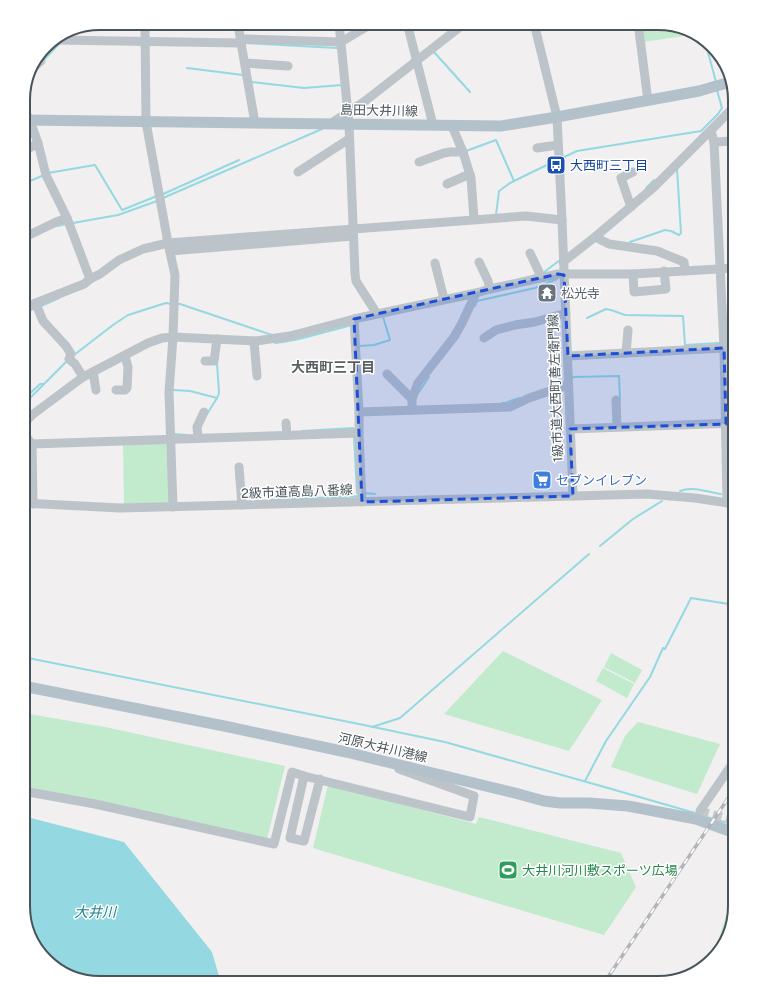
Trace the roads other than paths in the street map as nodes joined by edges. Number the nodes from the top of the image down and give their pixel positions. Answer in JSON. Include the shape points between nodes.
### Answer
{"nodes":[{"id":1,"x":145,"y":30,"type":"edge"},
{"id":2,"x":239,"y":30,"type":"edge"},
{"id":3,"x":339,"y":30,"type":"edge"},
{"id":4,"x":360,"y":30,"type":"edge"},
{"id":5,"x":409,"y":30,"type":"edge"},
{"id":6,"x":456,"y":30,"type":"edge"},
{"id":7,"x":536,"y":30,"type":"edge"},
{"id":8,"x":639,"y":30,"type":"edge"},
{"id":9,"x":64,"y":40,"type":"edge"},
{"id":10,"x":145,"y":41,"type":"junction"},
{"id":11,"x":340,"y":42,"type":"junction"},
{"id":12,"x":241,"y":43,"type":"junction"},
{"id":13,"x":417,"y":61,"type":"junction"},
{"id":14,"x":245,"y":63,"type":"junction"},
{"id":15,"x":288,"y":66,"type":"dead end"},
{"id":16,"x":726,"y":83,"type":"edge"},
{"id":17,"x":648,"y":100,"type":"junction"},
{"id":18,"x":728,"y":113,"type":"edge"},
{"id":19,"x":557,"y":117,"type":"junction"},
{"id":20,"x":348,"y":118,"type":"junction"},
{"id":21,"x":30,"y":120,"type":"edge"},
{"id":22,"x":146,"y":122,"type":"junction"},
{"id":23,"x":255,"y":122,"type":"junction"},
{"id":24,"x":433,"y":125,"type":"junction"},
{"id":25,"x":30,"y":126,"type":"edge"},
{"id":26,"x":452,"y":126,"type":"junction"},
{"id":27,"x":711,"y":131,"type":"junction"},
{"id":28,"x":349,"y":139,"type":"junction"},
{"id":29,"x":728,"y":141,"type":"edge"},
{"id":30,"x":714,"y":142,"type":"junction"},
{"id":31,"x":38,"y":143,"type":"junction"},
{"id":32,"x":558,"y":145,"type":"junction"},
{"id":33,"x":30,"y":148,"type":"edge"},
{"id":34,"x":538,"y":148,"type":"dead end"},
{"id":35,"x":463,"y":152,"type":"junction"},
{"id":36,"x":419,"y":162,"type":"dead end"},
{"id":37,"x":298,"y":172,"type":"dead end"},
{"id":38,"x":632,"y":172,"type":"dead end"},
{"id":39,"x":470,"y":174,"type":"junction"},
{"id":40,"x":447,"y":184,"type":"dead end"},
{"id":41,"x":631,"y":207,"type":"junction"},
{"id":42,"x":67,"y":218,"type":"junction"},
{"id":43,"x":474,"y":219,"type":"junction"},
{"id":44,"x":562,"y":220,"type":"junction"},
{"id":45,"x":353,"y":232,"type":"junction"},
{"id":46,"x":30,"y":235,"type":"edge"},
{"id":47,"x":595,"y":237,"type":"junction"},
{"id":48,"x":169,"y":247,"type":"junction"},
{"id":49,"x":530,"y":253,"type":"dead end"},
{"id":50,"x":479,"y":262,"type":"dead end"},
{"id":51,"x":563,"y":262,"type":"junction"},
{"id":52,"x":435,"y":263,"type":"dead end"},
{"id":53,"x":728,"y":268,"type":"edge"},
{"id":54,"x":720,"y":269,"type":"junction"},
{"id":55,"x":664,"y":271,"type":"junction"},
{"id":56,"x":685,"y":271,"type":"junction"},
{"id":57,"x":633,"y":274,"type":"junction"},
{"id":58,"x":564,"y":275,"type":"junction"},
{"id":59,"x":539,"y":278,"type":"junction"},
{"id":60,"x":90,"y":279,"type":"junction"},
{"id":61,"x":490,"y":289,"type":"junction"},
{"id":62,"x":476,"y":293,"type":"junction"},
{"id":63,"x":444,"y":299,"type":"junction"},
{"id":64,"x":36,"y":304,"type":"junction"},
{"id":65,"x":30,"y":306,"type":"edge"},
{"id":66,"x":566,"y":313,"type":"junction"},
{"id":67,"x":377,"y":314,"type":"junction"},
{"id":68,"x":354,"y":319,"type":"junction"},
{"id":69,"x":628,"y":330,"type":"dead end"},
{"id":70,"x":173,"y":337,"type":"junction"},
{"id":71,"x":484,"y":338,"type":"dead end"},
{"id":72,"x":217,"y":339,"type":"junction"},
{"id":73,"x":254,"y":341,"type":"junction"},
{"id":74,"x":728,"y":342,"type":"edge"},
{"id":75,"x":724,"y":344,"type":"junction"},
{"id":76,"x":626,"y":353,"type":"junction"},
{"id":77,"x":125,"y":356,"type":"junction"},
{"id":78,"x":568,"y":356,"type":"junction"},
{"id":79,"x":205,"y":361,"type":"dead end"},
{"id":80,"x":93,"y":372,"type":"junction"},
{"id":81,"x":387,"y":374,"type":"dead end"},
{"id":82,"x":257,"y":376,"type":"dead end"},
{"id":83,"x":83,"y":377,"type":"junction"},
{"id":84,"x":568,"y":385,"type":"junction"},
{"id":85,"x":96,"y":390,"type":"dead end"},
{"id":86,"x":116,"y":390,"type":"dead end"},
{"id":87,"x":728,"y":390,"type":"edge"},
{"id":88,"x":412,"y":399,"type":"junction"},
{"id":89,"x":616,"y":400,"type":"dead end"},
{"id":90,"x":412,"y":410,"type":"junction"},
{"id":91,"x":204,"y":412,"type":"dead end"},
{"id":92,"x":359,"y":412,"type":"junction"},
{"id":93,"x":30,"y":417,"type":"edge"},
{"id":94,"x":286,"y":423,"type":"dead end"},
{"id":95,"x":728,"y":424,"type":"edge"},
{"id":96,"x":617,"y":427,"type":"junction"},
{"id":97,"x":570,"y":429,"type":"junction"},
{"id":98,"x":359,"y":433,"type":"junction"},
{"id":99,"x":287,"y":435,"type":"junction"},
{"id":100,"x":170,"y":438,"type":"junction"},
{"id":101,"x":198,"y":438,"type":"junction"},
{"id":102,"x":30,"y":442,"type":"edge"},
{"id":103,"x":32,"y":444,"type":"junction"},
{"id":104,"x":239,"y":467,"type":"dead end"},
{"id":105,"x":573,"y":496,"type":"junction"},
{"id":106,"x":362,"y":502,"type":"junction"},
{"id":107,"x":728,"y":503,"type":"edge"},
{"id":108,"x":30,"y":504,"type":"edge"},
{"id":109,"x":33,"y":504,"type":"junction"},
{"id":110,"x":242,"y":505,"type":"junction"},
{"id":111,"x":173,"y":507,"type":"junction"},
{"id":112,"x":30,"y":687,"type":"edge"},
{"id":113,"x":395,"y":764,"type":"junction"},
{"id":114,"x":728,"y":770,"type":"edge"},
{"id":115,"x":304,"y":776,"type":"junction"},
{"id":116,"x":320,"y":779,"type":"junction"},
{"id":117,"x":30,"y":792,"type":"edge"},
{"id":118,"x":700,"y":811,"type":"dead end"},
{"id":119,"x":728,"y":830,"type":"edge"}],
"edges":[{"from":1,"to":10,"type":"street"},
{"from":2,"to":12,"type":"street"},
{"from":3,"to":11,"type":"street"},
{"from":4,"to":11,"type":"street"},
{"from":5,"to":13,"type":"street"},
{"from":6,"to":13,"type":"street"},
{"from":7,"to":19,"type":"street","name":"1級市道大西町善左衛門線"},
{"from":8,"to":17,"type":"street"},
{"from":9,"to":10,"type":"street"},
{"from":10,"to":12,"type":"street"},
{"from":10,"to":22,"type":"street"},
{"from":11,"to":12,"type":"street","via":[[245,39]]},
{"from":11,"to":20,"type":"street"},
{"from":12,"to":14,"type":"street"},
{"from":13,"to":20,"type":"street","via":[[365,101]]},
{"from":13,"to":24,"type":"street"},
{"from":14,"to":15,"type":"street"},
{"from":14,"to":23,"type":"street"},
{"from":16,"to":17,"type":"main road","name":"島田大井川線"},
{"from":17,"to":19,"type":"main road","name":"島田大井川線"},
{"from":18,"to":27,"type":"street"},
{"from":19,"to":26,"type":"main road","name":"島田大井川線","via":[[501,126]]},
{"from":19,"to":32,"type":"street","name":"1級市道大西町善左衛門線"},
{"from":20,"to":23,"type":"main road","name":"島田大井川線","via":[[330,124]]},
{"from":20,"to":24,"type":"main road","name":"島田大井川線"},
{"from":20,"to":28,"type":"street"},
{"from":21,"to":22,"type":"main road","name":"島田大井川線"},
{"from":22,"to":23,"type":"main road","name":"島田大井川線"},
{"from":22,"to":48,"type":"street"},
{"from":24,"to":26,"type":"main road","name":"島田大井川線"},
{"from":25,"to":31,"type":"street"},
{"from":26,"to":35,"type":"street"},
{"from":27,"to":30,"type":"street"},
{"from":27,"to":41,"type":"street"},
{"from":28,"to":37,"type":"street"},
{"from":28,"to":45,"type":"street"},
{"from":29,"to":30,"type":"street"},
{"from":30,"to":54,"type":"street"},
{"from":31,"to":33,"type":"street"},
{"from":31,"to":42,"type":"street","via":[[46,175]]},
{"from":32,"to":34,"type":"street"},
{"from":32,"to":44,"type":"street","name":"1級市道大西町善左衛門線"},
{"from":35,"to":36,"type":"street","via":[[444,153]]},
{"from":35,"to":39,"type":"street"},
{"from":38,"to":41,"type":"street","via":[[621,178]]},
{"from":39,"to":40,"type":"street"},
{"from":39,"to":43,"type":"street"},
{"from":41,"to":47,"type":"street"},
{"from":42,"to":46,"type":"street"},
{"from":42,"to":60,"type":"street"},
{"from":43,"to":44,"type":"street","via":[[526,216]]},
{"from":43,"to":45,"type":"street"},
{"from":44,"to":51,"type":"street","name":"1級市道大西町善左衛門線"},
{"from":45,"to":48,"type":"street"},
{"from":45,"to":67,"type":"street","via":[[356,281]]},
{"from":47,"to":51,"type":"street"},
{"from":47,"to":56,"type":"street","via":[[609,244],[657,251],[684,262]]},
{"from":48,"to":60,"type":"street","via":[[143,249],[119,260]]},
{"from":48,"to":70,"type":"street","via":[[175,275]]},
{"from":49,"to":59,"type":"street","via":[[539,272]]},
{"from":50,"to":61,"type":"street"},
{"from":51,"to":58,"type":"street","name":"1級市道大西町善左衛門線"},
{"from":52,"to":63,"type":"street"},
{"from":53,"to":54,"type":"street"},
{"from":54,"to":56,"type":"street"},
{"from":54,"to":75,"type":"street"},
{"from":55,"to":56,"type":"street"},
{"from":55,"to":57,"type":"street"},
{"from":55,"to":57,"type":"street","via":[[666,289],[634,292]]},
{"from":57,"to":58,"type":"street"},
{"from":58,"to":59,"type":"street"},
{"from":58,"to":66,"type":"street","name":"1級市道大西町善左衛門線"},
{"from":59,"to":61,"type":"street"},
{"from":60,"to":64,"type":"street","via":[[84,284]]},
{"from":61,"to":62,"type":"street"},
{"from":62,"to":63,"type":"street"},
{"from":62,"to":88,"type":"street","via":[[457,332],[418,383]]},
{"from":63,"to":67,"type":"street"},
{"from":64,"to":65,"type":"street"},
{"from":64,"to":83,"type":"street","via":[[43,321],[66,346],[71,354],[69,359]]},
{"from":66,"to":71,"type":"street","via":[[496,330]]},
{"from":66,"to":78,"type":"street","name":"1級市道大西町善左衛門線"},
{"from":67,"to":68,"type":"street"},
{"from":68,"to":73,"type":"street","via":[[290,336]]},
{"from":68,"to":92,"type":"street"},
{"from":69,"to":76,"type":"street"},
{"from":70,"to":72,"type":"street"},
{"from":70,"to":77,"type":"street","via":[[148,343]]},
{"from":70,"to":100,"type":"street","via":[[169,392]]},
{"from":72,"to":73,"type":"street"},
{"from":72,"to":79,"type":"street","via":[[214,361]]},
{"from":73,"to":82,"type":"street"},
{"from":74,"to":75,"type":"street"},
{"from":75,"to":76,"type":"street"},
{"from":75,"to":87,"type":"street"},
{"from":76,"to":78,"type":"street"},
{"from":77,"to":80,"type":"street"},
{"from":77,"to":86,"type":"street","via":[[128,367],[127,388]]},
{"from":78,"to":84,"type":"street","name":"1級市道大西町善左衛門線"},
{"from":80,"to":83,"type":"street"},
{"from":80,"to":85,"type":"street"},
{"from":81,"to":88,"type":"street"},
{"from":83,"to":93,"type":"street"},
{"from":84,"to":90,"type":"street","via":[[510,407]]},
{"from":84,"to":97,"type":"street","name":"1級市道大西町善左衛門線"},
{"from":88,"to":90,"type":"street"},
{"from":89,"to":96,"type":"street"},
{"from":90,"to":92,"type":"street"},
{"from":91,"to":101,"type":"street","via":[[197,426]]},
{"from":92,"to":98,"type":"street"},
{"from":94,"to":99,"type":"street"},
{"from":95,"to":96,"type":"street"},
{"from":96,"to":97,"type":"street"},
{"from":97,"to":105,"type":"street","name":"1級市道大西町善左衛門線"},
{"from":98,"to":99,"type":"street"},
{"from":98,"to":106,"type":"street"},
{"from":99,"to":101,"type":"street"},
{"from":100,"to":101,"type":"street"},
{"from":100,"to":103,"type":"street"},
{"from":100,"to":111,"type":"street"},
{"from":102,"to":103,"type":"street"},
{"from":103,"to":109,"type":"street"},
{"from":104,"to":110,"type":"street"},
{"from":105,"to":106,"type":"street","name":"2級市道高島八番線"},
{"from":105,"to":107,"type":"street","via":[[647,494]]},
{"from":106,"to":110,"type":"street","name":"2級市道高島八番線"},
{"from":108,"to":109,"type":"street","name":"2級市道高島八番線"},
{"from":109,"to":111,"type":"street","name":"2級市道高島八番線","via":[[120,508]]},
{"from":110,"to":111,"type":"street","name":"2級市道高島八番線"},
{"from":112,"to":113,"type":"main road","name":"河原大井川港線"},
{"from":113,"to":116,"type":"street","via":[[396,768],[474,796],[470,817]]},
{"from":113,"to":119,"type":"main road","name":"河原大井川港線","via":[[544,801],[628,806],[696,819]]},
{"from":114,"to":118,"type":"street"},
{"from":115,"to":116,"type":"street"},
{"from":115,"to":116,"type":"street","via":[[290,838],[304,841]]},
{"from":115,"to":117,"type":"street","via":[[292,772],[274,844],[95,804]]}]}
